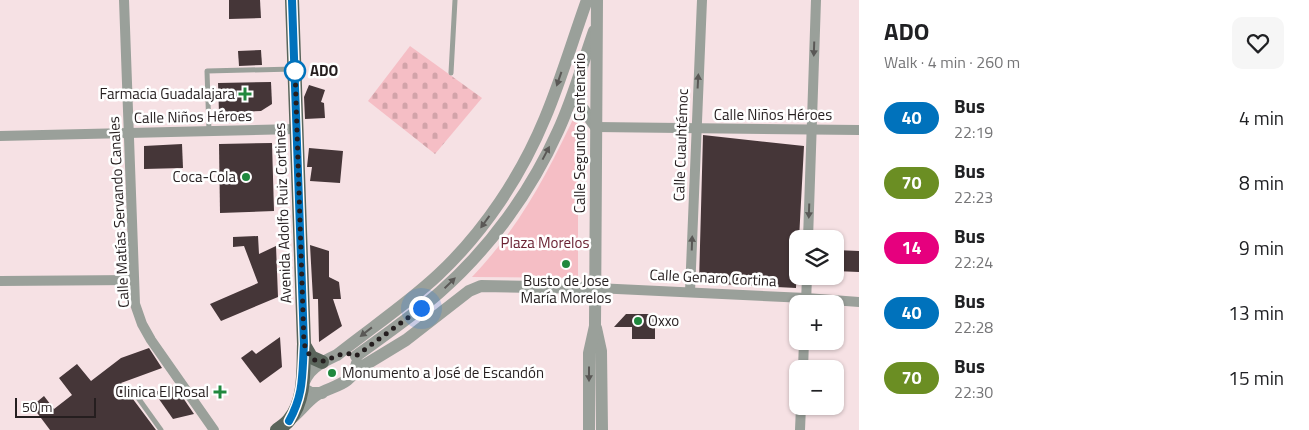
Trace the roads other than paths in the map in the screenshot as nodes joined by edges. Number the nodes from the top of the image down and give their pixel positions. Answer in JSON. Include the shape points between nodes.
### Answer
{"nodes":[{"id":1,"x":124,"y":0,"type":"edge"},
{"id":2,"x":292,"y":0,"type":"edge"},
{"id":3,"x":455,"y":0,"type":"edge"},
{"id":4,"x":588,"y":0,"type":"edge"},
{"id":5,"x":598,"y":0,"type":"edge"},
{"id":6,"x":702,"y":0,"type":"edge"},
{"id":7,"x":816,"y":0,"type":"edge"},
{"id":8,"x":597,"y":21,"type":"junction"},
{"id":9,"x":295,"y":69,"type":"junction"},
{"id":10,"x":451,"y":73,"type":"dead end"},
{"id":11,"x":573,"y":94,"type":"junction"},
{"id":12,"x":596,"y":127,"type":"junction"},
{"id":13,"x":296,"y":129,"type":"junction"},
{"id":14,"x":696,"y":129,"type":"junction"},
{"id":15,"x":811,"y":130,"type":"junction"},
{"id":16,"x":859,"y":130,"type":"edge"},
{"id":17,"x":208,"y":132,"type":"junction"},
{"id":18,"x":130,"y":134,"type":"junction"},
{"id":19,"x":0,"y":136,"type":"edge"},
{"id":20,"x":500,"y":199,"type":"junction"},
{"id":21,"x":515,"y":207,"type":"junction"},
{"id":22,"x":808,"y":230,"type":"edge"},
{"id":23,"x":134,"y":280,"type":"junction"},
{"id":24,"x":0,"y":281,"type":"edge"},
{"id":25,"x":596,"y":288,"type":"junction"},
{"id":26,"x":690,"y":292,"type":"junction"},
{"id":27,"x":789,"y":300,"type":"edge"},
{"id":28,"x":844,"y":302,"type":"edge"},
{"id":29,"x":859,"y":302,"type":"edge"},
{"id":30,"x":595,"y":326,"type":"junction"},
{"id":31,"x":304,"y":344,"type":"junction"},
{"id":32,"x":337,"y":355,"type":"junction"},
{"id":33,"x":356,"y":356,"type":"junction"},
{"id":34,"x":322,"y":362,"type":"junction"},
{"id":35,"x":355,"y":372,"type":"junction"},
{"id":36,"x":302,"y":388,"type":"junction"},
{"id":37,"x":322,"y":392,"type":"junction"},
{"id":38,"x":136,"y":395,"type":"dead end"},
{"id":39,"x":801,"y":415,"type":"edge"},
{"id":40,"x":289,"y":421,"type":"junction"},
{"id":41,"x":161,"y":430,"type":"edge"},
{"id":42,"x":214,"y":430,"type":"edge"},
{"id":43,"x":277,"y":430,"type":"edge"},
{"id":44,"x":588,"y":430,"type":"edge"},
{"id":45,"x":602,"y":430,"type":"edge"},
{"id":46,"x":800,"y":430,"type":"edge"}],
"edges":[{"from":1,"to":18,"type":"street","name":"Calle Matías Servando Canales"},
{"from":2,"to":9,"type":"main road","name":"Avenida Adolfo Ruiz Cortines"},
{"from":3,"to":10,"type":"lane"},
{"from":4,"to":20,"type":"street","one_way":true,"via":[[544,120]]},
{"from":5,"to":8,"type":"street","name":"Calle Segundo Centenario"},
{"from":14,"to":6,"type":"street","name":"Calle Cuauhtémoc","one_way":true},
{"from":7,"to":15,"type":"street","one_way":true},
{"from":8,"to":11,"type":"street"},
{"from":8,"to":12,"type":"street","name":"Calle Segundo Centenario"},
{"from":9,"to":13,"type":"main road","name":"Avenida Adolfo Ruiz Cortines"},
{"from":9,"to":17,"type":"lane","via":[[207,72]]},
{"from":11,"to":12,"type":"street"},
{"from":21,"to":11,"type":"street","one_way":true,"via":[[558,132]]},
{"from":12,"to":14,"type":"street","name":"Calle Niños Héroes"},
{"from":12,"to":25,"type":"street","name":"Calle Segundo Centenario"},
{"from":13,"to":17,"type":"street","name":"Calle Niños Héroes"},
{"from":13,"to":31,"type":"main road","name":"Avenida Adolfo Ruiz Cortines"},
{"from":14,"to":15,"type":"street","name":"Calle Niños Héroes"},
{"from":26,"to":14,"type":"street","name":"Calle Cuauhtémoc","one_way":true},
{"from":15,"to":16,"type":"street","name":"Calle Niños Héroes"},
{"from":15,"to":22,"type":"street","one_way":true},
{"from":17,"to":18,"type":"street","name":"Calle Niños Héroes"},
{"from":18,"to":19,"type":"street","name":"Calle Niños Héroes"},
{"from":18,"to":23,"type":"street","name":"Calle Matías Servando Canales"},
{"from":20,"to":21,"type":"street"},
{"from":20,"to":32,"type":"street","one_way":true,"via":[[480,229],[439,274]]},
{"from":33,"to":21,"type":"street","one_way":true,"via":[[442,290],[468,265]]},
{"from":23,"to":24,"type":"street"},
{"from":23,"to":42,"type":"street","name":"Calle Matías Servando Canales","via":[[135,304],[142,324]]},
{"from":25,"to":26,"type":"street","name":"Calle Genaro Cortina"},
{"from":25,"to":30,"type":"street","name":"Calle Segundo Centenario"},
{"from":25,"to":35,"type":"street","via":[[482,286],[470,291],[406,340]]},
{"from":26,"to":27,"type":"street","name":"Calle Genaro Cortina"},
{"from":28,"to":29,"type":"street","name":"Calle Genaro Cortina"},
{"from":30,"to":44,"type":"street","name":"Calle Segundo Centenario","one_way":true,"via":[[589,353]]},
{"from":30,"to":45,"type":"street","name":"Calle Segundo Centenario","via":[[602,352]]},
{"from":31,"to":34,"type":"main road","via":[[311,358]]},
{"from":31,"to":36,"type":"main road","name":"Avenida Adolfo Ruiz Cortines"},
{"from":32,"to":33,"type":"street"},
{"from":32,"to":34,"type":"street"},
{"from":33,"to":35,"type":"street"},
{"from":34,"to":36,"type":"street","via":[[308,373]]},
{"from":35,"to":37,"type":"street","via":[[343,383]]},
{"from":36,"to":37,"type":"street","via":[[311,393]]},
{"from":36,"to":40,"type":"main road","name":"Avenida Adolfo Ruiz Cortines"},
{"from":37,"to":40,"type":"street"},
{"from":38,"to":41,"type":"lane"},
{"from":39,"to":46,"type":"street"},
{"from":40,"to":43,"type":"main road"}]}
